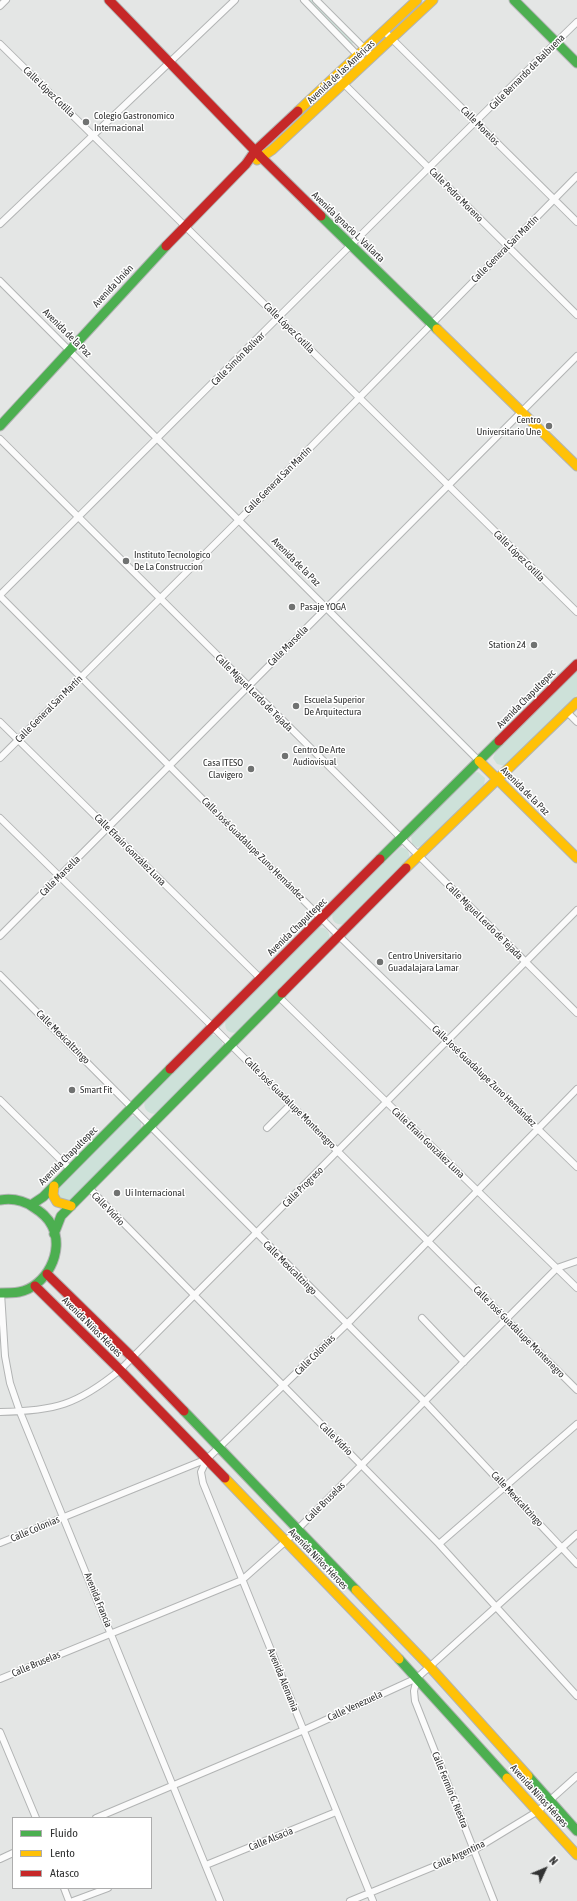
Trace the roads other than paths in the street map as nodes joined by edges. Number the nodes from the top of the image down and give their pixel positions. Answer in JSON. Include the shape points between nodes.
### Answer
{"nodes":[{"id":1,"x":6,"y":0,"type":"edge"},
{"id":2,"x":109,"y":0,"type":"edge"},
{"id":3,"x":235,"y":0,"type":"edge"},
{"id":4,"x":304,"y":0,"type":"edge"},
{"id":5,"x":316,"y":0,"type":"edge"},
{"id":6,"x":417,"y":0,"type":"edge"},
{"id":7,"x":433,"y":0,"type":"edge"},
{"id":8,"x":514,"y":0,"type":"edge"},
{"id":9,"x":0,"y":6,"type":"edge"},
{"id":10,"x":577,"y":22,"type":"edge"},
{"id":11,"x":384,"y":31,"type":"junction"},
{"id":12,"x":392,"y":39,"type":"junction"},
{"id":13,"x":556,"y":42,"type":"junction"},
{"id":14,"x":0,"y":44,"type":"edge"},
{"id":15,"x":365,"y":49,"type":"junction"},
{"id":16,"x":358,"y":56,"type":"junction"},
{"id":17,"x":373,"y":57,"type":"junction"},
{"id":18,"x":169,"y":62,"type":"junction"},
{"id":19,"x":577,"y":62,"type":"edge"},
{"id":20,"x":366,"y":64,"type":"junction"},
{"id":21,"x":336,"y":76,"type":"junction"},
{"id":22,"x":344,"y":84,"type":"junction"},
{"id":23,"x":476,"y":122,"type":"junction"},
{"id":24,"x":93,"y":135,"type":"junction"},
{"id":25,"x":255,"y":151,"type":"junction"},
{"id":26,"x":262,"y":158,"type":"junction"},
{"id":27,"x":246,"y":164,"type":"junction"},
{"id":28,"x":429,"y":168,"type":"junction"},
{"id":29,"x":577,"y":176,"type":"edge"},
{"id":30,"x":554,"y":199,"type":"junction"},
{"id":31,"x":577,"y":222,"type":"edge"},
{"id":32,"x":0,"y":224,"type":"edge"},
{"id":33,"x":185,"y":226,"type":"junction"},
{"id":34,"x":350,"y":244,"type":"junction"},
{"id":35,"x":507,"y":246,"type":"junction"},
{"id":36,"x":0,"y":282,"type":"edge"},
{"id":37,"x":577,"y":315,"type":"edge"},
{"id":38,"x":278,"y":318,"type":"junction"},
{"id":39,"x":431,"y":324,"type":"junction"},
{"id":40,"x":69,"y":350,"type":"junction"},
{"id":41,"x":577,"y":356,"type":"edge"},
{"id":42,"x":359,"y":398,"type":"junction"},
{"id":43,"x":522,"y":412,"type":"junction"},
{"id":44,"x":0,"y":426,"type":"edge"},
{"id":45,"x":0,"y":439,"type":"edge"},
{"id":46,"x":157,"y":439,"type":"junction"},
{"id":47,"x":577,"y":466,"type":"edge"},
{"id":48,"x":448,"y":486,"type":"junction"},
{"id":49,"x":78,"y":517,"type":"junction"},
{"id":50,"x":239,"y":520,"type":"junction"},
{"id":51,"x":0,"y":596,"type":"edge"},
{"id":52,"x":160,"y":598,"type":"junction"},
{"id":53,"x":327,"y":608,"type":"junction"},
{"id":54,"x":577,"y":612,"type":"edge"},
{"id":55,"x":577,"y":664,"type":"edge"},
{"id":56,"x":80,"y":677,"type":"junction"},
{"id":57,"x":248,"y":687,"type":"junction"},
{"id":58,"x":577,"y":702,"type":"edge"},
{"id":59,"x":567,"y":712,"type":"junction"},
{"id":60,"x":0,"y":722,"type":"edge"},
{"id":61,"x":577,"y":722,"type":"edge"},
{"id":62,"x":18,"y":740,"type":"junction"},
{"id":63,"x":0,"y":758,"type":"edge"},
{"id":64,"x":479,"y":761,"type":"junction"},
{"id":65,"x":170,"y":766,"type":"junction"},
{"id":66,"x":498,"y":780,"type":"junction"},
{"id":67,"x":0,"y":818,"type":"edge"},
{"id":68,"x":108,"y":828,"type":"junction"},
{"id":69,"x":401,"y":839,"type":"junction"},
{"id":70,"x":418,"y":856,"type":"junction"},
{"id":71,"x":577,"y":858,"type":"edge"},
{"id":72,"x":60,"y":877,"type":"junction"},
{"id":73,"x":577,"y":910,"type":"edge"},
{"id":74,"x":322,"y":918,"type":"junction"},
{"id":75,"x":0,"y":936,"type":"edge"},
{"id":76,"x":339,"y":936,"type":"junction"},
{"id":77,"x":526,"y":962,"type":"junction"},
{"id":78,"x":0,"y":975,"type":"edge"},
{"id":79,"x":260,"y":978,"type":"junction"},
{"id":80,"x":279,"y":997,"type":"junction"},
{"id":81,"x":577,"y":1013,"type":"edge"},
{"id":82,"x":212,"y":1026,"type":"junction"},
{"id":83,"x":447,"y":1041,"type":"junction"},
{"id":84,"x":231,"y":1045,"type":"junction"},
{"id":85,"x":577,"y":1089,"type":"edge"},
{"id":86,"x":0,"y":1100,"type":"edge"},
{"id":87,"x":386,"y":1102,"type":"junction"},
{"id":88,"x":291,"y":1104,"type":"junction"},
{"id":89,"x":132,"y":1107,"type":"junction"},
{"id":90,"x":151,"y":1126,"type":"junction"},
{"id":91,"x":267,"y":1128,"type":"dead end"},
{"id":92,"x":538,"y":1129,"type":"junction"},
{"id":93,"x":338,"y":1151,"type":"junction"},
{"id":94,"x":577,"y":1167,"type":"edge"},
{"id":95,"x":70,"y":1170,"type":"junction"},
{"id":96,"x":54,"y":1186,"type":"junction"},
{"id":97,"x":89,"y":1188,"type":"junction"},
{"id":98,"x":477,"y":1191,"type":"junction"},
{"id":99,"x":0,"y":1200,"type":"edge"},
{"id":100,"x":31,"y":1205,"type":"junction"},
{"id":101,"x":71,"y":1206,"type":"junction"},
{"id":102,"x":54,"y":1234,"type":"junction"},
{"id":103,"x":256,"y":1234,"type":"junction"},
{"id":104,"x":428,"y":1241,"type":"junction"},
{"id":105,"x":577,"y":1261,"type":"edge"},
{"id":106,"x":557,"y":1268,"type":"junction"},
{"id":107,"x":47,"y":1274,"type":"junction"},
{"id":108,"x":35,"y":1286,"type":"junction"},
{"id":109,"x":577,"y":1288,"type":"edge"},
{"id":110,"x":1,"y":1293,"type":"edge"},
{"id":111,"x":194,"y":1296,"type":"junction"},
{"id":112,"x":422,"y":1318,"type":"dead end"},
{"id":113,"x":507,"y":1319,"type":"junction"},
{"id":114,"x":347,"y":1325,"type":"junction"},
{"id":115,"x":132,"y":1358,"type":"junction"},
{"id":116,"x":464,"y":1362,"type":"junction"},
{"id":117,"x":120,"y":1370,"type":"junction"},
{"id":118,"x":284,"y":1386,"type":"junction"},
{"id":119,"x":577,"y":1390,"type":"edge"},
{"id":120,"x":425,"y":1402,"type":"junction"},
{"id":121,"x":0,"y":1412,"type":"edge"},
{"id":122,"x":20,"y":1412,"type":"junction"},
{"id":123,"x":577,"y":1424,"type":"edge"},
{"id":124,"x":220,"y":1448,"type":"junction"},
{"id":125,"x":207,"y":1459,"type":"junction"},
{"id":126,"x":362,"y":1466,"type":"junction"},
{"id":127,"x":505,"y":1487,"type":"junction"},
{"id":128,"x":64,"y":1517,"type":"junction"},
{"id":129,"x":299,"y":1528,"type":"junction"},
{"id":130,"x":577,"y":1534,"type":"edge"},
{"id":131,"x":286,"y":1541,"type":"junction"},
{"id":132,"x":0,"y":1543,"type":"edge"},
{"id":133,"x":440,"y":1544,"type":"junction"},
{"id":134,"x":562,"y":1548,"type":"junction"},
{"id":135,"x":577,"y":1564,"type":"edge"},
{"id":136,"x":242,"y":1580,"type":"junction"},
{"id":137,"x":496,"y":1607,"type":"junction"},
{"id":138,"x":111,"y":1632,"type":"junction"},
{"id":139,"x":430,"y":1667,"type":"junction"},
{"id":140,"x":417,"y":1678,"type":"junction"},
{"id":141,"x":0,"y":1679,"type":"edge"},
{"id":142,"x":577,"y":1696,"type":"edge"},
{"id":143,"x":304,"y":1730,"type":"junction"},
{"id":144,"x":0,"y":1732,"type":"edge"},
{"id":145,"x":577,"y":1776,"type":"edge"},
{"id":146,"x":174,"y":1784,"type":"junction"},
{"id":147,"x":550,"y":1801,"type":"junction"},
{"id":148,"x":538,"y":1811,"type":"junction"},
{"id":149,"x":336,"y":1812,"type":"junction"},
{"id":150,"x":36,"y":1817,"type":"edge"},
{"id":151,"x":98,"y":1817,"type":"edge"},
{"id":152,"x":577,"y":1831,"type":"edge"},
{"id":153,"x":474,"y":1850,"type":"junction"},
{"id":154,"x":12,"y":1853,"type":"edge"},
{"id":155,"x":577,"y":1855,"type":"edge"},
{"id":156,"x":0,"y":1859,"type":"edge"},
{"id":157,"x":206,"y":1865,"type":"junction"},
{"id":158,"x":64,"y":1889,"type":"edge"},
{"id":159,"x":105,"y":1889,"type":"edge"},
{"id":160,"x":369,"y":1893,"type":"junction"},
{"id":161,"x":69,"y":1901,"type":"edge"},
{"id":162,"x":73,"y":1901,"type":"edge"},
{"id":163,"x":220,"y":1901,"type":"edge"},
{"id":164,"x":350,"y":1901,"type":"edge"},
{"id":165,"x":373,"y":1901,"type":"edge"},
{"id":166,"x":494,"y":1901,"type":"edge"}],
"edges":[{"from":1,"to":9,"type":"street"},
{"from":2,"to":18,"type":"main road","name":"Avenida Ignacio L. Vallarta"},
{"from":3,"to":18,"type":"street"},
{"from":4,"to":16,"type":"street"},
{"from":5,"to":15,"type":"street"},
{"from":6,"to":11,"type":"main road","name":"Avenida de las Américas"},
{"from":7,"to":12,"type":"main road","name":"Avenida de las Américas"},
{"from":8,"to":13,"type":"main road"},
{"from":10,"to":13,"type":"street","name":"Calle Bernardo de Balbuena"},
{"from":11,"to":12,"type":"street","name":"Calle Morelos"},
{"from":11,"to":15,"type":"main road","name":"Avenida de las Américas"},
{"from":12,"to":17,"type":"main road","name":"Avenida de las Américas"},
{"from":12,"to":23,"type":"street","name":"Calle Morelos"},
{"from":13,"to":19,"type":"main road"},
{"from":13,"to":23,"type":"street","name":"Calle Bernardo de Balbuena"},
{"from":14,"to":24,"type":"street","name":"Calle López Cotilla"},
{"from":15,"to":16,"type":"main road","name":"Avenida de las Américas"},
{"from":15,"to":17,"type":"street"},
{"from":16,"to":20,"type":"street"},
{"from":16,"to":21,"type":"main road","name":"Avenida de las Américas"},
{"from":17,"to":20,"type":"main road","name":"Avenida de las Américas"},
{"from":18,"to":24,"type":"street"},
{"from":18,"to":25,"type":"main road","name":"Avenida Ignacio L. Vallarta"},
{"from":20,"to":22,"type":"main road","name":"Avenida de las Américas"},
{"from":21,"to":22,"type":"street","name":"Calle Pedro Moreno"},
{"from":21,"to":25,"type":"main road","name":"Avenida de las Américas"},
{"from":22,"to":26,"type":"main road","name":"Avenida de las Américas"},
{"from":22,"to":28,"type":"street","name":"Calle Pedro Moreno"},
{"from":23,"to":28,"type":"street","name":"Calle Simón Bolívar"},
{"from":23,"to":30,"type":"street","name":"Calle Morelos"},
{"from":24,"to":32,"type":"street"},
{"from":24,"to":33,"type":"street","name":"Calle López Cotilla"},
{"from":25,"to":26,"type":"main road","name":"Avenida Ignacio L. Vallarta"},
{"from":25,"to":27,"type":"main road","name":"Avenida Unión"},
{"from":26,"to":27,"type":"main road","name":"Avenida Unión"},
{"from":26,"to":34,"type":"main road","name":"Avenida Ignacio L. Vallarta"},
{"from":27,"to":33,"type":"main road","name":"Avenida Unión"},
{"from":28,"to":34,"type":"street","name":"Calle Simón Bolívar"},
{"from":28,"to":35,"type":"street","name":"Calle Pedro Moreno"},
{"from":29,"to":30,"type":"street","name":"Calle General San Martín"},
{"from":30,"to":31,"type":"street","name":"Calle Morelos"},
{"from":30,"to":35,"type":"street","name":"Calle General San Martín"},
{"from":33,"to":38,"type":"street","name":"Calle López Cotilla"},
{"from":33,"to":40,"type":"main road","name":"Avenida Unión"},
{"from":34,"to":38,"type":"street","name":"Calle Simón Bolívar"},
{"from":34,"to":39,"type":"main road","name":"Avenida Ignacio L. Vallarta"},
{"from":35,"to":37,"type":"street","name":"Calle Pedro Moreno"},
{"from":35,"to":39,"type":"street","name":"Calle General San Martín"},
{"from":36,"to":40,"type":"street","name":"Avenida de la Paz"},
{"from":38,"to":42,"type":"street","name":"Calle López Cotilla"},
{"from":38,"to":46,"type":"street","name":"Calle Simón Bolívar"},
{"from":39,"to":42,"type":"street","name":"Calle General San Martín"},
{"from":39,"to":43,"type":"main road","name":"Avenida Ignacio L. Vallarta"},
{"from":40,"to":44,"type":"main road","name":"Avenida Unión"},
{"from":40,"to":46,"type":"street","name":"Avenida de la Paz"},
{"from":41,"to":43,"type":"street","name":"Calle Marsella"},
{"from":42,"to":48,"type":"street","name":"Calle López Cotilla"},
{"from":42,"to":50,"type":"street","name":"Calle General San Martín"},
{"from":43,"to":47,"type":"main road","name":"Avenida Ignacio L. Vallarta"},
{"from":43,"to":48,"type":"street","name":"Calle Marsella"},
{"from":45,"to":49,"type":"street","name":"Calle Miguel Lerdo de Tejada"},
{"from":46,"to":49,"type":"street","name":"Calle Simón Bolívar"},
{"from":46,"to":50,"type":"street","name":"Avenida de la Paz"},
{"from":48,"to":53,"type":"street","name":"Calle Marsella"},
{"from":48,"to":54,"type":"street","name":"Calle López Cotilla"},
{"from":49,"to":51,"type":"street","name":"Calle Simón Bolívar"},
{"from":49,"to":52,"type":"street","name":"Calle Miguel Lerdo de Tejada"},
{"from":50,"to":52,"type":"street","name":"Calle General San Martín"},
{"from":50,"to":53,"type":"street","name":"Avenida de la Paz"},
{"from":51,"to":56,"type":"street","name":"Calle José Guadalupe Zuno Hernández"},
{"from":52,"to":56,"type":"street","name":"Calle General San Martín"},
{"from":52,"to":57,"type":"street","name":"Calle Miguel Lerdo de Tejada"},
{"from":53,"to":57,"type":"street","name":"Calle Marsella"},
{"from":53,"to":64,"type":"street","name":"Avenida de la Paz"},
{"from":55,"to":64,"type":"main road","name":"Avenida Chapultepec"},
{"from":56,"to":62,"type":"street","name":"Calle General San Martín"},
{"from":56,"to":65,"type":"street","name":"Calle José Guadalupe Zuno Hernández"},
{"from":57,"to":65,"type":"street","name":"Calle Marsella"},
{"from":57,"to":69,"type":"street","name":"Calle Miguel Lerdo de Tejada"},
{"from":58,"to":59,"type":"main road"},
{"from":59,"to":61,"type":"street"},
{"from":59,"to":66,"type":"main road"},
{"from":60,"to":62,"type":"street","name":"Calle Efraín González Luna"},
{"from":62,"to":63,"type":"street","name":"Calle General San Martín"},
{"from":62,"to":68,"type":"street","name":"Calle Efraín González Luna"},
{"from":64,"to":66,"type":"main road","name":"Avenida de la Paz"},
{"from":64,"to":69,"type":"main road","name":"Avenida Chapultepec"},
{"from":65,"to":68,"type":"street","name":"Calle Marsella"},
{"from":65,"to":74,"type":"street","name":"Calle José Guadalupe Zuno Hernández"},
{"from":66,"to":70,"type":"main road"},
{"from":66,"to":71,"type":"main road","name":"Avenida de la Paz"},
{"from":67,"to":72,"type":"street","name":"Calle José Guadalupe Montenegro"},
{"from":68,"to":72,"type":"street","name":"Calle Marsella"},
{"from":68,"to":79,"type":"street","name":"Calle Efraín González Luna"},
{"from":69,"to":70,"type":"street","name":"Calle Miguel Lerdo de Tejada"},
{"from":69,"to":74,"type":"main road","name":"Avenida Chapultepec"},
{"from":70,"to":76,"type":"main road"},
{"from":70,"to":77,"type":"street","name":"Calle Miguel Lerdo de Tejada"},
{"from":72,"to":75,"type":"street","name":"Calle Marsella"},
{"from":72,"to":82,"type":"street","name":"Calle José Guadalupe Montenegro"},
{"from":73,"to":77,"type":"street","name":"Calle Progreso"},
{"from":74,"to":76,"type":"street","name":"Calle José Guadalupe Zuno Hernández"},
{"from":74,"to":79,"type":"main road","name":"Avenida Chapultepec"},
{"from":76,"to":80,"type":"main road"},
{"from":76,"to":83,"type":"street","name":"Calle José Guadalupe Zuno Hernández"},
{"from":77,"to":81,"type":"street","name":"Calle Miguel Lerdo de Tejada"},
{"from":77,"to":83,"type":"street","name":"Calle Progreso"},
{"from":78,"to":89,"type":"street","name":"Calle Mexicaltzingo"},
{"from":79,"to":82,"type":"main road","name":"Avenida Chapultepec"},
{"from":80,"to":84,"type":"main road"},
{"from":80,"to":87,"type":"street","name":"Calle Efraín González Luna"},
{"from":82,"to":84,"type":"street","name":"Calle José Guadalupe Montenegro"},
{"from":82,"to":89,"type":"main road","name":"Avenida Chapultepec"},
{"from":83,"to":87,"type":"street","name":"Calle Progreso"},
{"from":83,"to":92,"type":"street","name":"Calle José Guadalupe Zuno Hernández"},
{"from":84,"to":88,"type":"street","name":"Calle José Guadalupe Montenegro"},
{"from":84,"to":90,"type":"main road"},
{"from":85,"to":92,"type":"street","name":"Calle Colonias"},
{"from":86,"to":95,"type":"street"},
{"from":87,"to":93,"type":"street","name":"Calle Progreso"},
{"from":87,"to":98,"type":"street","name":"Calle Efraín González Luna"},
{"from":88,"to":91,"type":"street"},
{"from":88,"to":93,"type":"street","name":"Calle José Guadalupe Montenegro"},
{"from":89,"to":90,"type":"street","name":"Calle Mexicaltzingo"},
{"from":89,"to":95,"type":"main road","name":"Avenida Chapultepec"},
{"from":90,"to":97,"type":"main road"},
{"from":90,"to":103,"type":"street","name":"Calle Mexicaltzingo"},
{"from":92,"to":94,"type":"street","name":"Calle José Guadalupe Zuno Hernández"},
{"from":92,"to":98,"type":"street","name":"Calle Colonias"},
{"from":93,"to":103,"type":"street","name":"Calle Progreso"},
{"from":93,"to":104,"type":"street","name":"Calle José Guadalupe Montenegro"},
{"from":95,"to":96,"type":"main road","name":"Avenida Chapultepec"},
{"from":96,"to":100,"type":"main road","name":"Avenida Chapultepec"},
{"from":96,"to":101,"type":"main road","via":[[53,1195],[57,1202]]},
{"from":97,"to":101,"type":"main road"},
{"from":97,"to":111,"type":"street","name":"Calle Vidrio"},
{"from":98,"to":104,"type":"street","name":"Calle Colonias"},
{"from":98,"to":106,"type":"street","name":"Calle Efraín González Luna"},
{"from":99,"to":100,"type":"main road","via":[[18,1200]]},
{"from":100,"to":102,"type":"main road","via":[[46,1217]]},
{"from":101,"to":102,"type":"main road","via":[[61,1216]]},
{"from":102,"to":107,"type":"main road","via":[[55,1255]]},
{"from":103,"to":111,"type":"street","name":"Calle Progreso"},
{"from":103,"to":114,"type":"street","name":"Calle Mexicaltzingo"},
{"from":104,"to":113,"type":"street","name":"Calle José Guadalupe Montenegro"},
{"from":104,"to":114,"type":"street","name":"Calle Colonias"},
{"from":105,"to":106,"type":"street","name":"Calle Bruselas"},
{"from":106,"to":109,"type":"street","name":"Calle Efraín González Luna"},
{"from":106,"to":113,"type":"street","name":"Calle Bruselas"},
{"from":107,"to":108,"type":"main road"},
{"from":107,"to":115,"type":"main road","name":"Avenida Niños Héroes"},
{"from":108,"to":110,"type":"main road","via":[[13,1294]]},
{"from":108,"to":117,"type":"main road","name":"Avenida Niños Héroes"},
{"from":110,"to":122,"type":"street","name":"Avenida Francia","via":[[10,1383]]},
{"from":111,"to":115,"type":"street","name":"Calle Progreso"},
{"from":111,"to":118,"type":"street","name":"Calle Vidrio"},
{"from":112,"to":116,"type":"street"},
{"from":113,"to":116,"type":"street","name":"Calle Bruselas"},
{"from":113,"to":119,"type":"street","name":"Calle José Guadalupe Montenegro"},
{"from":114,"to":118,"type":"street","name":"Calle Colonias"},
{"from":114,"to":120,"type":"street","name":"Calle Mexicaltzingo"},
{"from":115,"to":117,"type":"street","name":"Calle Progreso"},
{"from":115,"to":124,"type":"main road","name":"Avenida Niños Héroes"},
{"from":116,"to":120,"type":"street","name":"Calle Bruselas"},
{"from":117,"to":122,"type":"street","name":"Calle Progreso","via":[[75,1401]]},
{"from":117,"to":125,"type":"main road","name":"Avenida Niños Héroes"},
{"from":118,"to":124,"type":"street","name":"Calle Colonias"},
{"from":118,"to":126,"type":"street","name":"Calle Vidrio"},
{"from":120,"to":126,"type":"street","name":"Calle Bruselas"},
{"from":120,"to":127,"type":"street","name":"Calle Mexicaltzingo"},
{"from":121,"to":122,"type":"street","name":"Calle Progreso"},
{"from":122,"to":128,"type":"street","name":"Avenida Francia"},
{"from":123,"to":127,"type":"street"},
{"from":124,"to":125,"type":"street","name":"Calle Colonias"},
{"from":124,"to":129,"type":"main road","name":"Avenida Niños Héroes"},
{"from":125,"to":128,"type":"street","name":"Calle Colonias"},
{"from":125,"to":131,"type":"main road","name":"Avenida Niños Héroes"},
{"from":125,"to":136,"type":"street","name":"Avenida Alemania","via":[[201,1472],[203,1483]]},
{"from":126,"to":129,"type":"street","name":"Calle Bruselas"},
{"from":126,"to":133,"type":"street","name":"Calle Vidrio"},
{"from":127,"to":133,"type":"street"},
{"from":127,"to":134,"type":"street","name":"Calle Mexicaltzingo"},
{"from":128,"to":132,"type":"street","name":"Calle Colonias"},
{"from":128,"to":138,"type":"street","name":"Avenida Francia"},
{"from":129,"to":131,"type":"street","name":"Calle Bruselas"},
{"from":129,"to":139,"type":"main road","name":"Avenida Niños Héroes"},
{"from":130,"to":134,"type":"street","name":"Calle Venezuela"},
{"from":131,"to":136,"type":"street","name":"Calle Bruselas"},
{"from":131,"to":140,"type":"main road","name":"Avenida Niños Héroes"},
{"from":133,"to":137,"type":"street","name":"Calle Vidrio"},
{"from":134,"to":135,"type":"street","name":"Calle Mexicaltzingo"},
{"from":134,"to":137,"type":"street","name":"Calle Venezuela"},
{"from":136,"to":138,"type":"street","name":"Calle Bruselas"},
{"from":136,"to":143,"type":"street","name":"Avenida Alemania"},
{"from":137,"to":139,"type":"street","name":"Calle Venezuela"},
{"from":137,"to":142,"type":"street","name":"Calle Vidrio"},
{"from":138,"to":141,"type":"street","name":"Calle Bruselas"},
{"from":138,"to":146,"type":"street","name":"Avenida Francia"},
{"from":139,"to":140,"type":"street","name":"Calle Venezuela"},
{"from":139,"to":147,"type":"main road","name":"Avenida Niños Héroes"},
{"from":140,"to":143,"type":"street","name":"Calle Venezuela"},
{"from":140,"to":148,"type":"main road","name":"Avenida Niños Héroes"},
{"from":140,"to":153,"type":"street","name":"Calle Fermín G. Riestra","via":[[415,1701]]},
{"from":143,"to":146,"type":"street","name":"Calle Venezuela"},
{"from":143,"to":149,"type":"street","name":"Avenida Alemania"},
{"from":144,"to":150,"type":"street"},
{"from":145,"to":147,"type":"street","name":"Calle Argentina"},
{"from":146,"to":151,"type":"street","name":"Calle Venezuela"},
{"from":146,"to":157,"type":"street","name":"Avenida Francia"},
{"from":147,"to":148,"type":"street","name":"Calle Argentina"},
{"from":147,"to":152,"type":"main road","name":"Avenida Niños Héroes"},
{"from":148,"to":153,"type":"street","name":"Calle Argentina"},
{"from":148,"to":155,"type":"main road","name":"Avenida Niños Héroes"},
{"from":149,"to":157,"type":"street","name":"Calle Alsacia"},
{"from":149,"to":160,"type":"street","name":"Avenida Alemania"},
{"from":153,"to":160,"type":"street","name":"Calle Argentina"},
{"from":153,"to":166,"type":"street","name":"Calle Fermín G. Riestra"},
{"from":154,"to":156,"type":"street"},
{"from":157,"to":163,"type":"street","name":"Avenida Francia"},
{"from":158,"to":161,"type":"street"},
{"from":159,"to":162,"type":"street"},
{"from":160,"to":164,"type":"street","name":"Calle Argentina"},
{"from":160,"to":165,"type":"street","name":"Avenida Alemania"}]}
